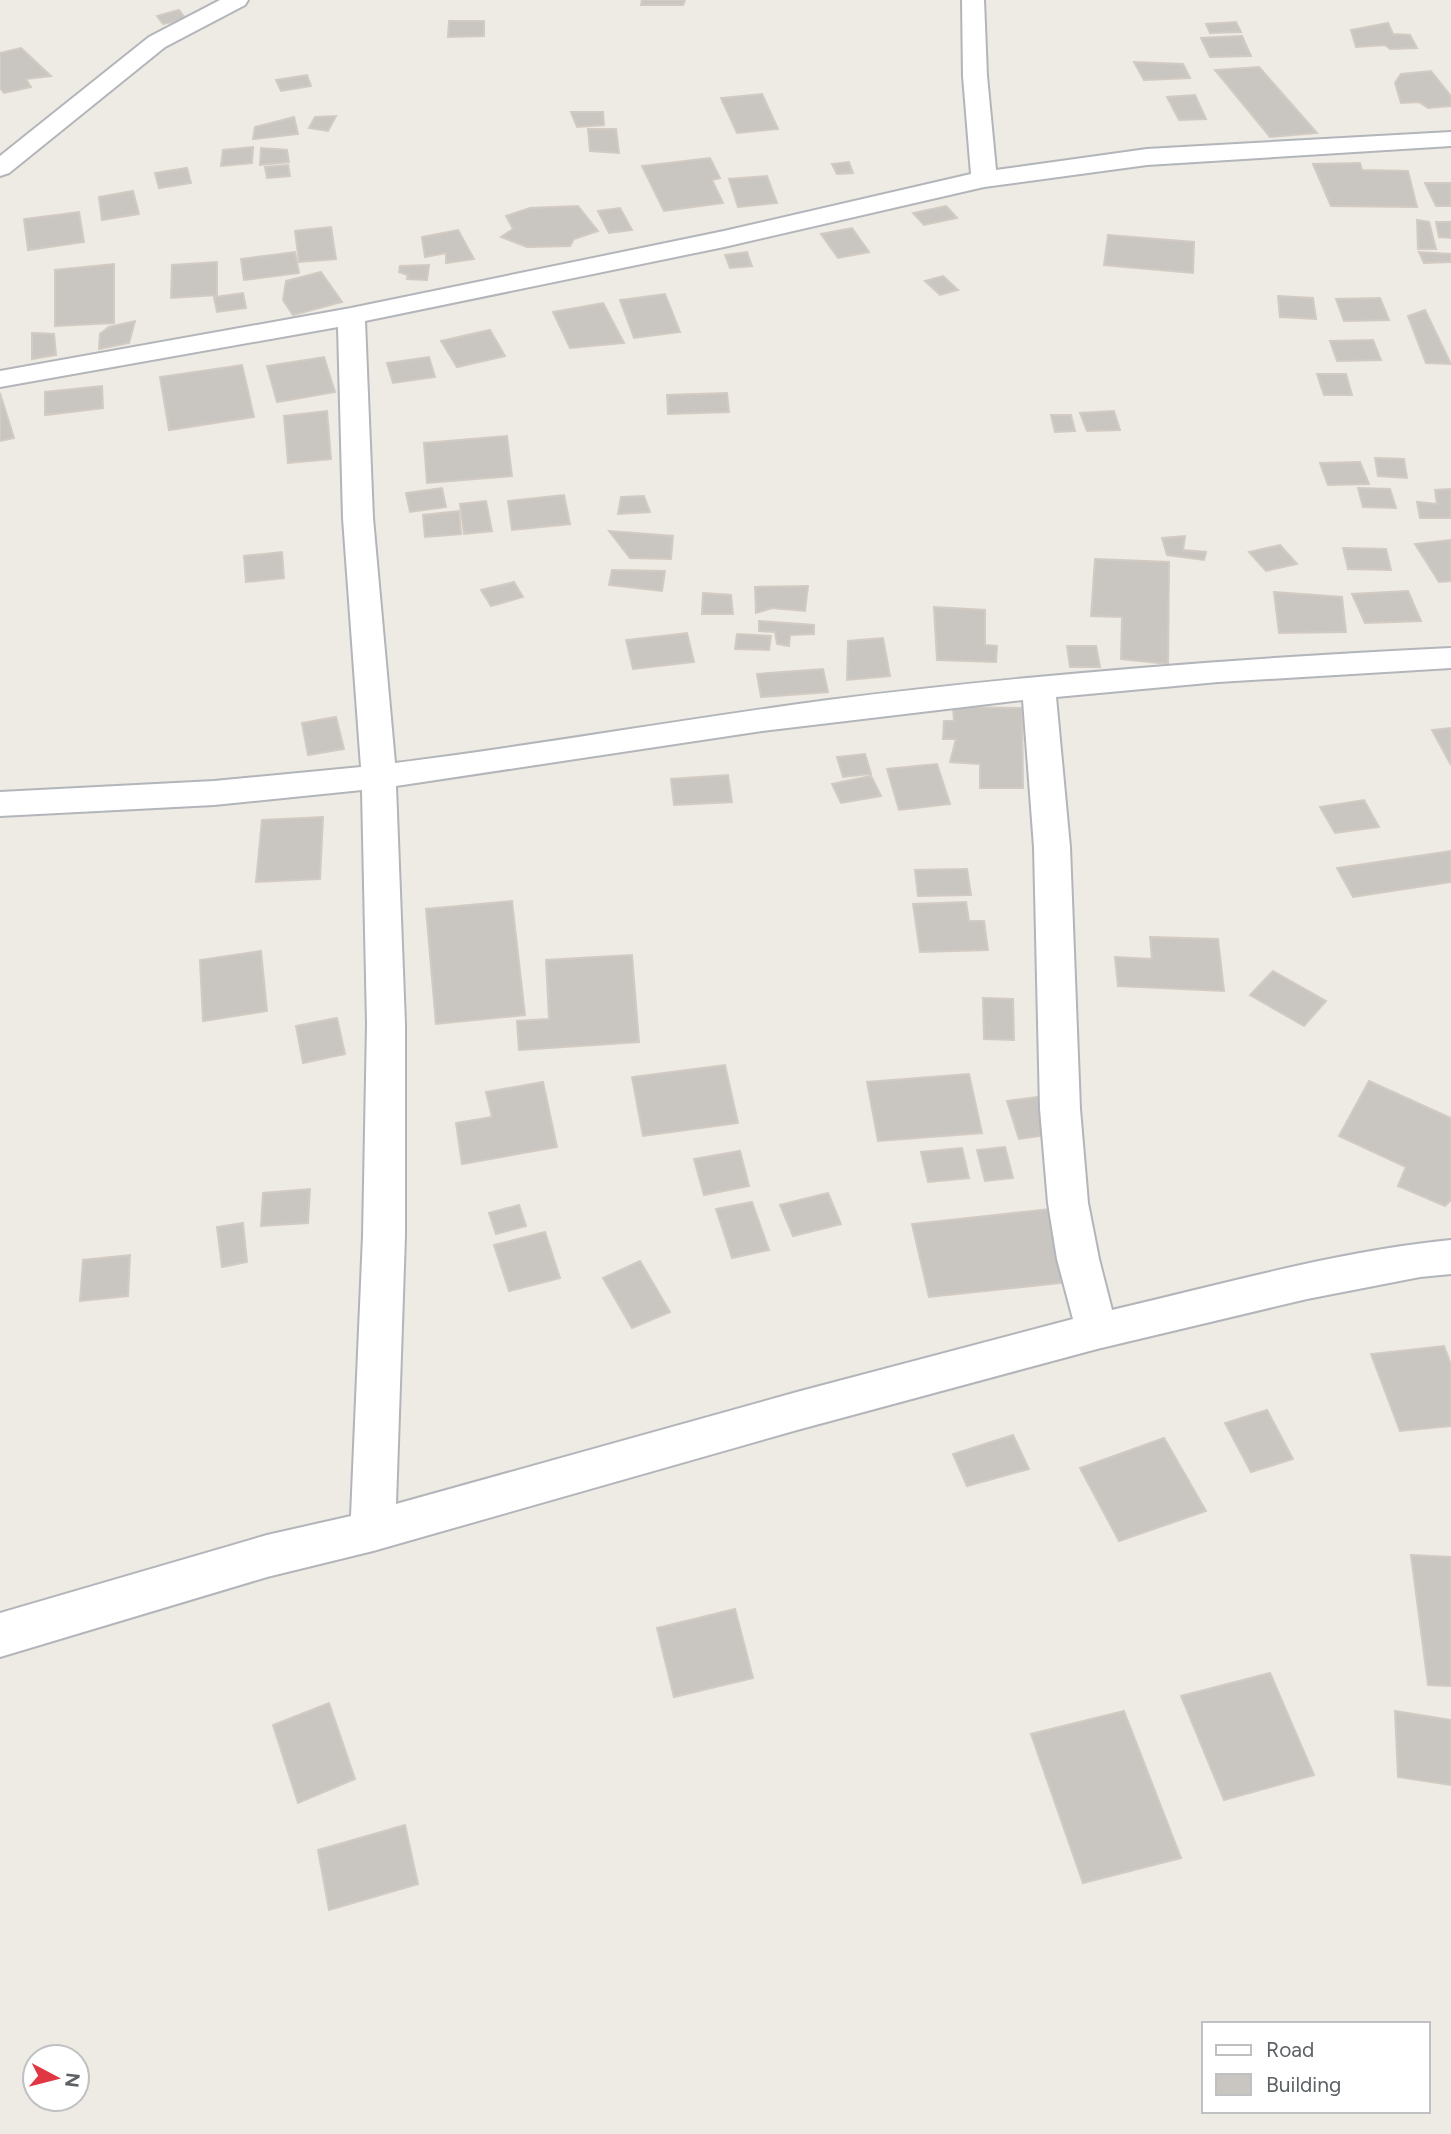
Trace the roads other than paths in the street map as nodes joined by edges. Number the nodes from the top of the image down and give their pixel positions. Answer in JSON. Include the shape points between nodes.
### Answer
{"nodes":[{"id":1,"x":237,"y":0,"type":"edge"},
{"id":2,"x":973,"y":0,"type":"edge"},
{"id":3,"x":1451,"y":139,"type":"edge"},
{"id":4,"x":0,"y":168,"type":"edge"},
{"id":5,"x":984,"y":179,"type":"junction"},
{"id":6,"x":351,"y":316,"type":"junction"},
{"id":7,"x":0,"y":379,"type":"edge"},
{"id":8,"x":1451,"y":658,"type":"edge"},
{"id":9,"x":1039,"y":688,"type":"junction"},
{"id":10,"x":379,"y":777,"type":"junction"},
{"id":11,"x":0,"y":804,"type":"edge"},
{"id":12,"x":1451,"y":1257,"type":"edge"},
{"id":13,"x":1097,"y":1331,"type":"junction"},
{"id":14,"x":373,"y":1531,"type":"junction"},
{"id":15,"x":0,"y":1635,"type":"edge"}],
"edges":[{"from":1,"to":4,"type":"street","via":[[157,42]]},
{"from":2,"to":5,"type":"street"},
{"from":3,"to":5,"type":"street","via":[[1147,158]]},
{"from":5,"to":6,"type":"street","via":[[724,239]]},
{"from":6,"to":7,"type":"street"},
{"from":6,"to":10,"type":"street","via":[[358,518]]},
{"from":8,"to":9,"type":"street"},
{"from":9,"to":10,"type":"street","via":[[831,711]]},
{"from":9,"to":13,"type":"street","via":[[1052,847],[1060,1109],[1068,1203]]},
{"from":10,"to":11,"type":"street","via":[[178,797]]},
{"from":10,"to":14,"type":"street","via":[[386,1037]]},
{"from":12,"to":13,"type":"street","via":[[1307,1282]]},
{"from":13,"to":14,"type":"street"},
{"from":14,"to":15,"type":"street","via":[[267,1556]]}]}
